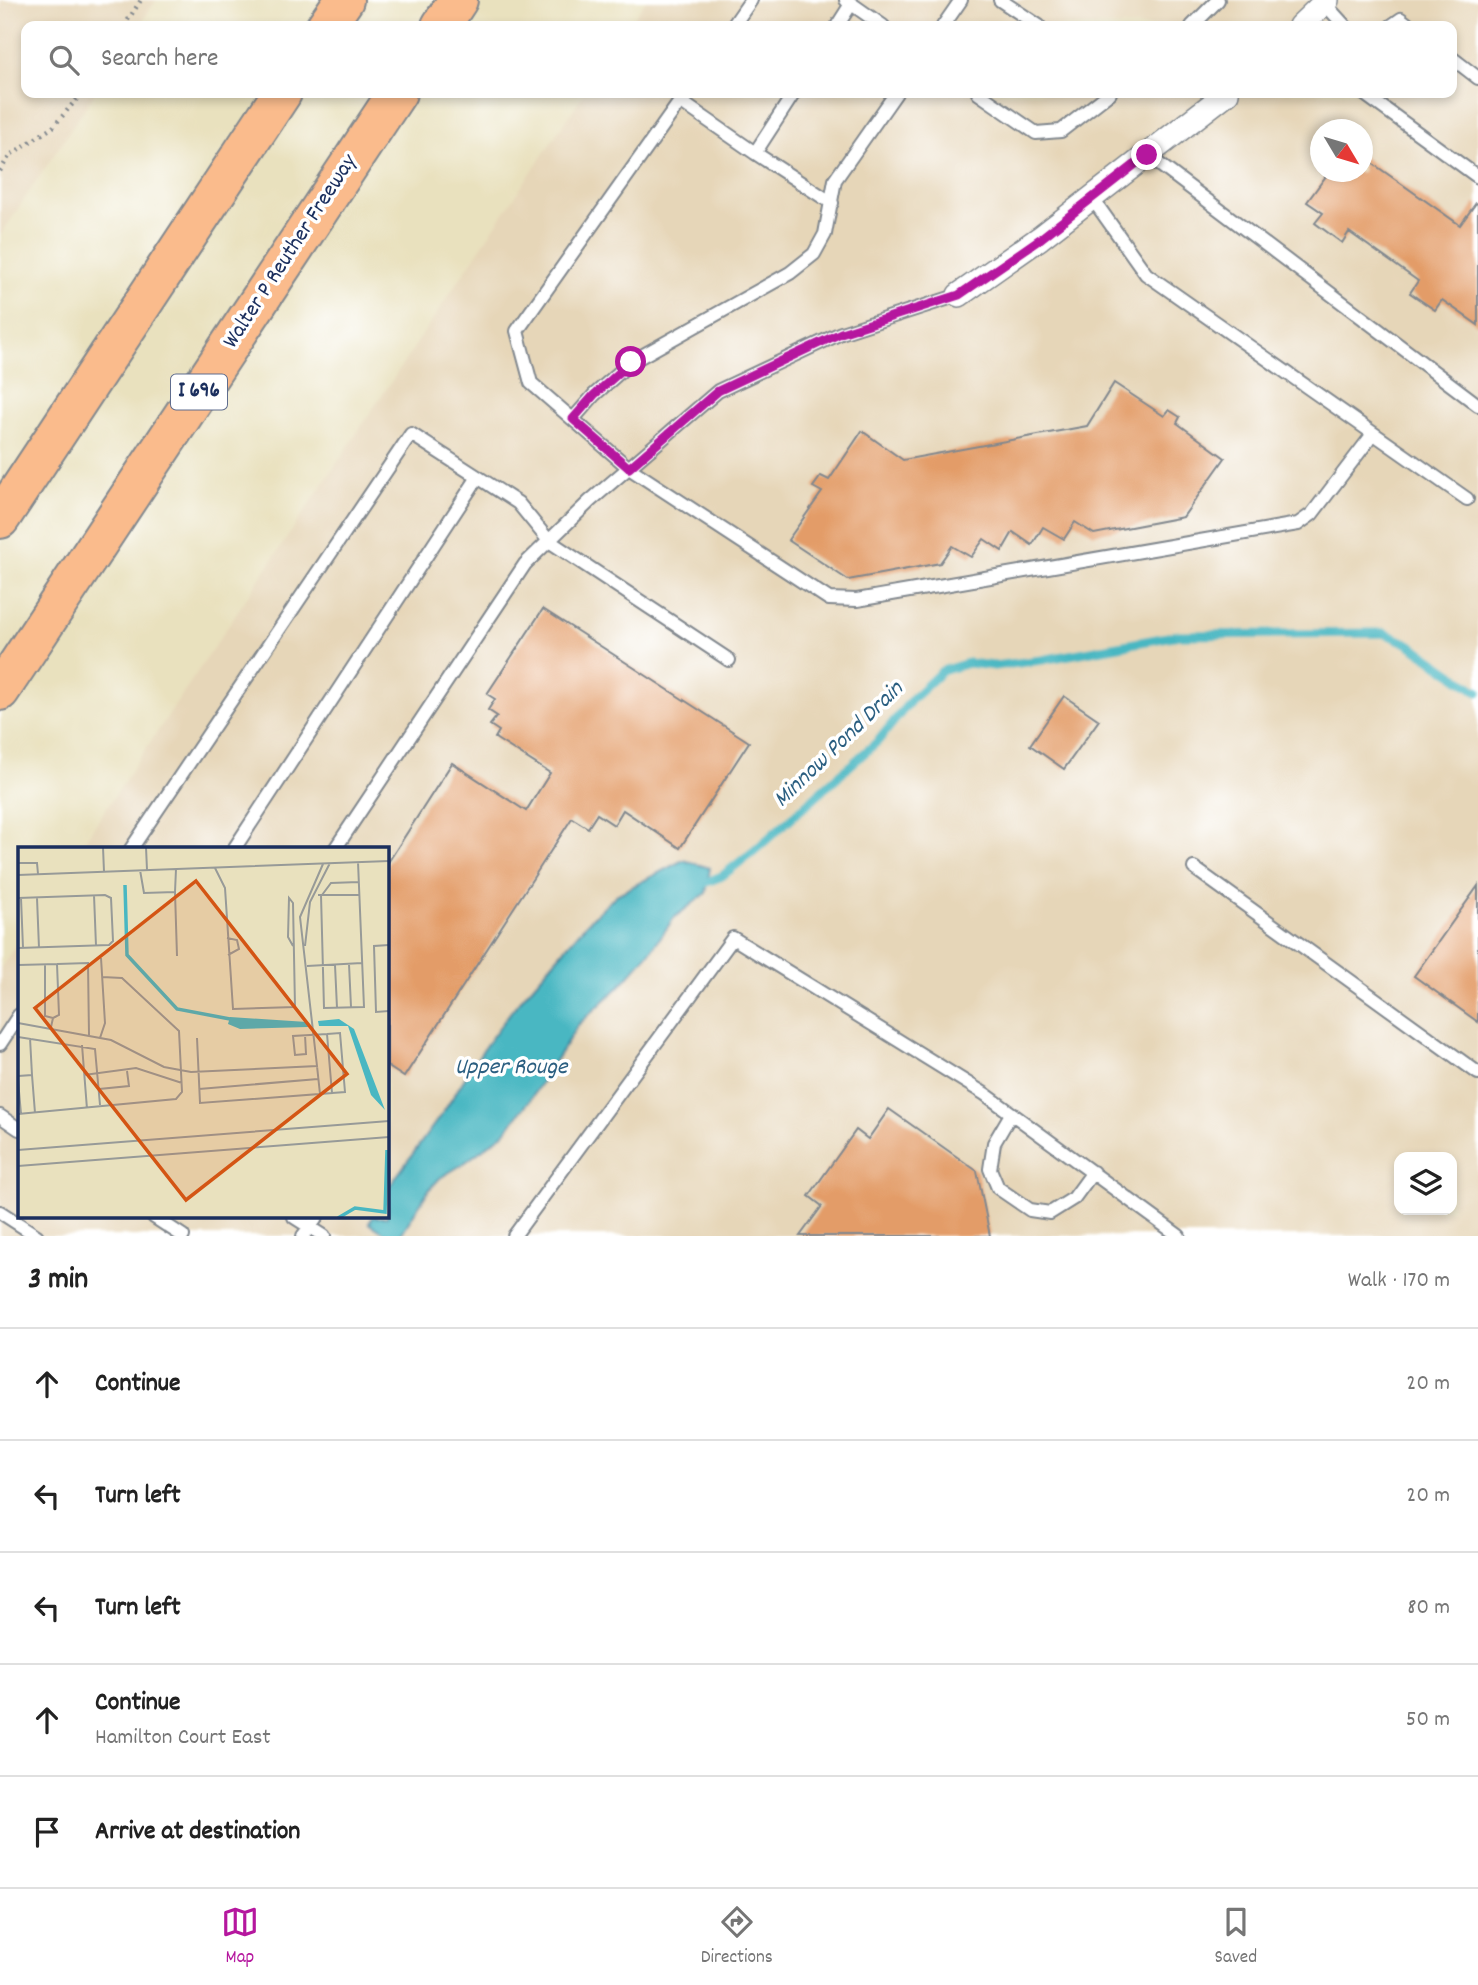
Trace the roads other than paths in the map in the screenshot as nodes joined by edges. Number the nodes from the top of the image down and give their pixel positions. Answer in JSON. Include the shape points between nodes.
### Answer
{"nodes":[{"id":1,"x":344,"y":0,"type":"edge"},
{"id":2,"x":458,"y":0,"type":"edge"},
{"id":3,"x":751,"y":0,"type":"edge"},
{"id":4,"x":961,"y":0,"type":"edge"},
{"id":5,"x":1000,"y":0,"type":"edge"},
{"id":6,"x":1218,"y":0,"type":"edge"},
{"id":7,"x":848,"y":2,"type":"edge"},
{"id":8,"x":1325,"y":2,"type":"edge"},
{"id":9,"x":329,"y":21,"type":"edge"},
{"id":10,"x":444,"y":21,"type":"edge"},
{"id":11,"x":736,"y":21,"type":"edge"},
{"id":12,"x":839,"y":21,"type":"edge"},
{"id":13,"x":876,"y":21,"type":"edge"},
{"id":14,"x":946,"y":21,"type":"edge"},
{"id":15,"x":1032,"y":21,"type":"edge"},
{"id":16,"x":1197,"y":21,"type":"edge"},
{"id":17,"x":1305,"y":21,"type":"edge"},
{"id":18,"x":1341,"y":21,"type":"edge"},
{"id":19,"x":1457,"y":62,"type":"edge"},
{"id":20,"x":1478,"y":78,"type":"edge"},
{"id":21,"x":279,"y":98,"type":"edge"},
{"id":22,"x":394,"y":98,"type":"edge"},
{"id":23,"x":682,"y":98,"type":"edge"},
{"id":24,"x":684,"y":98,"type":"edge"},
{"id":25,"x":791,"y":98,"type":"edge"},
{"id":26,"x":892,"y":98,"type":"edge"},
{"id":27,"x":985,"y":98,"type":"edge"},
{"id":28,"x":1104,"y":98,"type":"edge"},
{"id":29,"x":1221,"y":98,"type":"edge"},
{"id":30,"x":1370,"y":98,"type":"edge"},
{"id":31,"x":755,"y":153,"type":"junction"},
{"id":32,"x":1147,"y":155,"type":"junction"},
{"id":33,"x":1478,"y":177,"type":"edge"},
{"id":34,"x":1092,"y":198,"type":"junction"},
{"id":35,"x":832,"y":203,"type":"junction"},
{"id":36,"x":959,"y":295,"type":"joint"},
{"id":37,"x":1478,"y":405,"type":"edge"},
{"id":38,"x":573,"y":419,"type":"junction"},
{"id":39,"x":1373,"y":434,"type":"junction"},
{"id":40,"x":629,"y":468,"type":"junction"},
{"id":41,"x":478,"y":477,"type":"junction"},
{"id":42,"x":1467,"y":499,"type":"dead end"},
{"id":43,"x":0,"y":519,"type":"edge"},
{"id":44,"x":549,"y":541,"type":"junction"},
{"id":45,"x":729,"y":660,"type":"dead end"},
{"id":46,"x":0,"y":691,"type":"edge"},
{"id":47,"x":132,"y":847,"type":"edge"},
{"id":48,"x":235,"y":847,"type":"edge"},
{"id":49,"x":336,"y":847,"type":"edge"},
{"id":50,"x":1194,"y":868,"type":"dead end"},
{"id":51,"x":14,"y":1035,"type":"edge"},
{"id":52,"x":0,"y":1044,"type":"edge"},
{"id":53,"x":1478,"y":1073,"type":"edge"},
{"id":54,"x":1012,"y":1114,"type":"junction"},
{"id":55,"x":0,"y":1116,"type":"edge"},
{"id":56,"x":18,"y":1128,"type":"edge"},
{"id":57,"x":1093,"y":1172,"type":"junction"},
{"id":58,"x":0,"y":1212,"type":"edge"},
{"id":59,"x":156,"y":1218,"type":"edge"},
{"id":60,"x":310,"y":1227,"type":"edge"},
{"id":61,"x":37,"y":1236,"type":"edge"},
{"id":62,"x":183,"y":1236,"type":"edge"},
{"id":63,"x":324,"y":1236,"type":"edge"},
{"id":64,"x":514,"y":1236,"type":"edge"},
{"id":65,"x":1179,"y":1236,"type":"edge"}],
"edges":[{"from":1,"to":9,"type":"highway"},
{"from":2,"to":10,"type":"highway"},
{"from":3,"to":11,"type":"lane"},
{"from":4,"to":14,"type":"lane"},
{"from":5,"to":15,"type":"lane"},
{"from":6,"to":16,"type":"lane"},
{"from":7,"to":12,"type":"lane"},
{"from":7,"to":13,"type":"lane"},
{"from":8,"to":17,"type":"street"},
{"from":8,"to":18,"type":"lane"},
{"from":19,"to":20,"type":"lane"},
{"from":21,"to":43,"type":"highway"},
{"from":22,"to":46,"type":"highway","name":"Walter P Reuther Freeway","number":"I 696"},
{"from":23,"to":38,"type":"lane","via":[[517,331],[531,383]]},
{"from":24,"to":31,"type":"lane"},
{"from":25,"to":31,"type":"lane"},
{"from":26,"to":35,"type":"lane","via":[[835,180]]},
{"from":27,"to":28,"type":"lane","via":[[1036,133],[1061,131]]},
{"from":29,"to":32,"type":"street"},
{"from":30,"to":33,"type":"lane"},
{"from":31,"to":35,"type":"lane"},
{"from":32,"to":34,"type":"street"},
{"from":32,"to":37,"type":"lane"},
{"from":34,"to":36,"type":"street"},
{"from":34,"to":39,"type":"lane","via":[[1146,274]]},
{"from":35,"to":38,"type":"lane","via":[[825,234],[814,254],[790,273],[631,362]]},
{"from":36,"to":40,"type":"lane","via":[[841,333],[718,391]]},
{"from":38,"to":40,"type":"lane"},
{"from":39,"to":40,"type":"lane","via":[[1312,514],[1298,524],[857,600],[830,599]]},
{"from":39,"to":42,"type":"lane"},
{"from":40,"to":44,"type":"lane"},
{"from":41,"to":44,"type":"lane","via":[[519,503]]},
{"from":41,"to":47,"type":"lane","via":[[411,434]]},
{"from":41,"to":48,"type":"lane"},
{"from":44,"to":45,"type":"lane"},
{"from":44,"to":49,"type":"lane","via":[[525,564]]},
{"from":50,"to":53,"type":"lane"},
{"from":51,"to":52,"type":"lane"},
{"from":54,"to":57,"type":"lane"},
{"from":54,"to":57,"type":"lane","via":[[994,1143],[989,1169],[998,1188],[1030,1210],[1049,1213],[1074,1198]]},
{"from":54,"to":64,"type":"lane","via":[[733,938]]},
{"from":55,"to":56,"type":"lane"},
{"from":57,"to":65,"type":"lane"},
{"from":58,"to":61,"type":"lane"},
{"from":59,"to":62,"type":"lane"},
{"from":60,"to":63,"type":"lane"}]}
